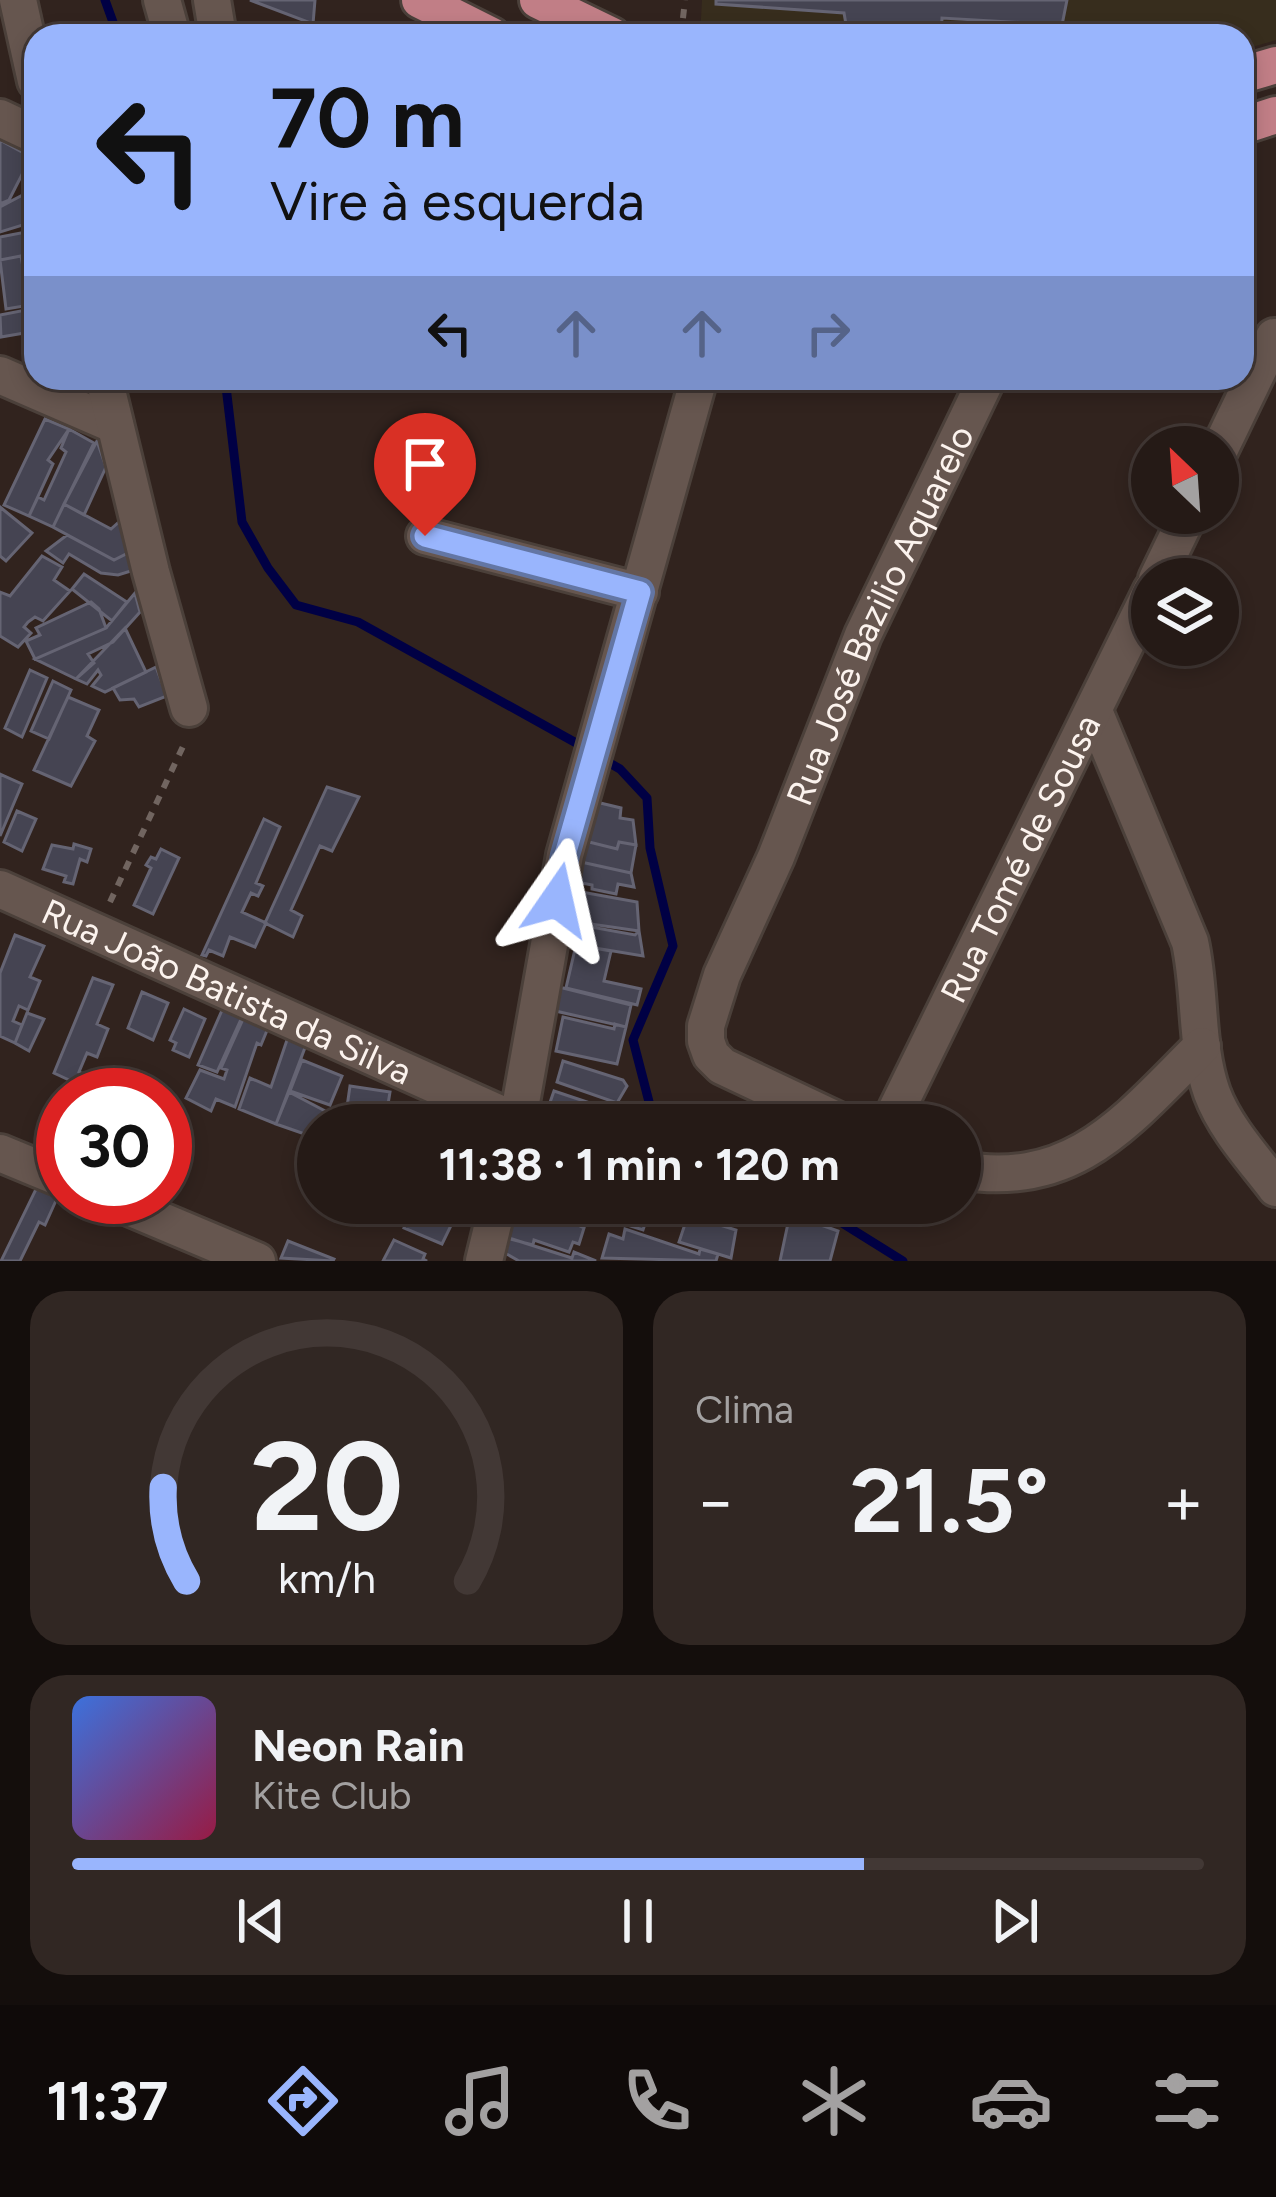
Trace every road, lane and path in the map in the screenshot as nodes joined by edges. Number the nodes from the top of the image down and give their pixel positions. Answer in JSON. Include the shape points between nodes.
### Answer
{"nodes":[{"id":1,"x":538,"y":0,"type":"edge"},
{"id":2,"x":437,"y":4,"type":"edge"},
{"id":3,"x":471,"y":24,"type":"edge"},
{"id":4,"x":587,"y":24,"type":"edge"},
{"id":5,"x":34,"y":390,"type":"edge"},
{"id":6,"x":107,"y":390,"type":"edge"},
{"id":7,"x":696,"y":390,"type":"edge"},
{"id":8,"x":981,"y":390,"type":"edge"},
{"id":9,"x":1242,"y":390,"type":"edge"},
{"id":10,"x":115,"y":425,"type":"junction"},
{"id":11,"x":1228,"y":426,"type":"edge"},
{"id":12,"x":425,"y":536,"type":"dead end"},
{"id":13,"x":640,"y":592,"type":"junction"},
{"id":14,"x":1131,"y":634,"type":"edge"},
{"id":15,"x":189,"y":708,"type":"joint"},
{"id":16,"x":1094,"y":711,"type":"junction"},
{"id":17,"x":0,"y":889,"type":"edge"},
{"id":18,"x":95,"y":932,"type":"junction"},
{"id":19,"x":1202,"y":1046,"type":"junction"},
{"id":20,"x":476,"y":1104,"type":"edge"},
{"id":21,"x":521,"y":1104,"type":"edge"},
{"id":22,"x":803,"y":1104,"type":"edge"},
{"id":23,"x":899,"y":1104,"type":"edge"},
{"id":24,"x":0,"y":1153,"type":"edge"},
{"id":25,"x":36,"y":1168,"type":"edge"},
{"id":26,"x":981,"y":1174,"type":"edge"},
{"id":27,"x":1276,"y":1188,"type":"edge"},
{"id":28,"x":169,"y":1224,"type":"edge"},
{"id":29,"x":493,"y":1224,"type":"edge"},
{"id":30,"x":257,"y":1261,"type":"edge"},
{"id":31,"x":484,"y":1261,"type":"edge"}],
"edges":[{"from":1,"to":4,"type":"main road"},
{"from":2,"to":3,"type":"main road"},
{"from":5,"to":10,"type":"street"},
{"from":6,"to":10,"type":"street"},
{"from":7,"to":13,"type":"street"},
{"from":8,"to":22,"type":"street","name":"Rua José Bazilio Aquarelo","via":[[863,635],[706,1026],[711,1055],[722,1066]]},
{"from":9,"to":11,"type":"street"},
{"from":10,"to":15,"type":"street"},
{"from":12,"to":13,"type":"street"},
{"from":13,"to":21,"type":"street","via":[[565,855]]},
{"from":14,"to":16,"type":"street","name":"Rua Tomé de Sousa"},
{"from":15,"to":18,"type":"path","via":[[180,756]]},
{"from":16,"to":19,"type":"street","via":[[1190,942]]},
{"from":16,"to":23,"type":"street","name":"Rua Tomé de Sousa"},
{"from":17,"to":18,"type":"street","name":"Rua João Batista da Silva"},
{"from":18,"to":20,"type":"street","name":"Rua João Batista da Silva"},
{"from":19,"to":26,"type":"street","via":[[1095,1145],[1049,1168]]},
{"from":19,"to":27,"type":"street","via":[[1213,1094]]},
{"from":24,"to":25,"type":"street"},
{"from":28,"to":30,"type":"street"},
{"from":29,"to":31,"type":"street"}]}
